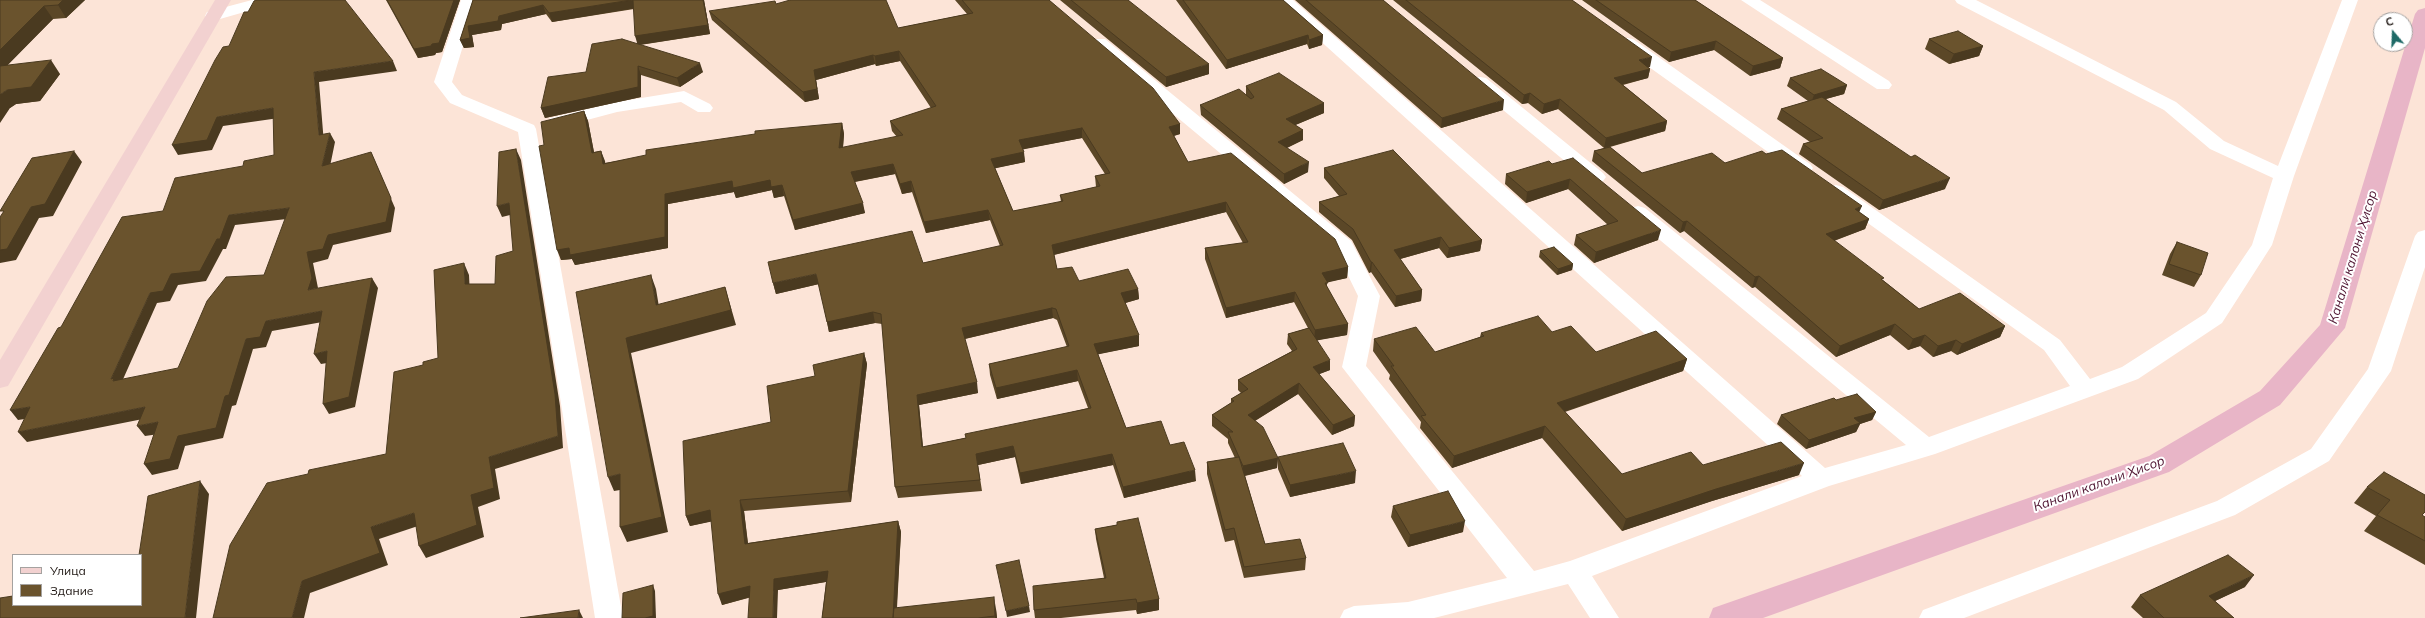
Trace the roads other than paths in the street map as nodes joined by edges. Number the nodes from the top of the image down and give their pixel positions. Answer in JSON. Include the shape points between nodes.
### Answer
{"nodes":[{"id":1,"x":270,"y":0,"type":"edge"},
{"id":2,"x":469,"y":0,"type":"edge"},
{"id":3,"x":1283,"y":0,"type":"edge"},
{"id":4,"x":1749,"y":0,"type":"edge"},
{"id":5,"x":1963,"y":0,"type":"edge"},
{"id":6,"x":2350,"y":0,"type":"edge"},
{"id":7,"x":218,"y":8,"type":"edge"},
{"id":8,"x":1084,"y":30,"type":"edge"},
{"id":9,"x":1613,"y":32,"type":"edge"},
{"id":10,"x":1468,"y":71,"type":"edge"},
{"id":11,"x":1883,"y":85,"type":"dead end"},
{"id":12,"x":704,"y":108,"type":"dead end"},
{"id":13,"x":527,"y":129,"type":"junction"},
{"id":14,"x":2284,"y":176,"type":"junction"},
{"id":15,"x":2425,"y":236,"type":"edge"},
{"id":16,"x":0,"y":380,"type":"edge"},
{"id":17,"x":2085,"y":389,"type":"junction"},
{"id":18,"x":1926,"y":448,"type":"junction"},
{"id":19,"x":1821,"y":479,"type":"junction"},
{"id":20,"x":1579,"y":578,"type":"junction"},
{"id":21,"x":1528,"y":584,"type":"junction"},
{"id":22,"x":609,"y":618,"type":"edge"},
{"id":23,"x":1354,"y":618,"type":"edge"},
{"id":24,"x":1605,"y":618,"type":"edge"},
{"id":25,"x":1933,"y":618,"type":"edge"}],
"edges":[{"from":1,"to":7,"type":"street"},
{"from":2,"to":13,"type":"street","via":[[443,82],[456,99]]},
{"from":3,"to":19,"type":"street"},
{"from":4,"to":11,"type":"street"},
{"from":5,"to":14,"type":"street","via":[[2170,106],[2217,145]]},
{"from":6,"to":14,"type":"street"},
{"from":7,"to":16,"type":"main road"},
{"from":8,"to":21,"type":"street","via":[[1344,246],[1369,296],[1354,367]]},
{"from":9,"to":17,"type":"street","via":[[2052,345]]},
{"from":10,"to":18,"type":"street"},
{"from":12,"to":13,"type":"street","via":[[684,96],[617,106]]},
{"from":13,"to":22,"type":"street"},
{"from":14,"to":17,"type":"street","via":[[2262,245],[2214,318],[2130,373]]},
{"from":15,"to":25,"type":"street","via":[[2379,370],[2320,455],[2226,508]]},
{"from":17,"to":18,"type":"street"},
{"from":18,"to":19,"type":"street"},
{"from":19,"to":20,"type":"street"},
{"from":20,"to":21,"type":"street"},
{"from":20,"to":24,"type":"street"},
{"from":21,"to":23,"type":"street","via":[[1408,613]]}]}
